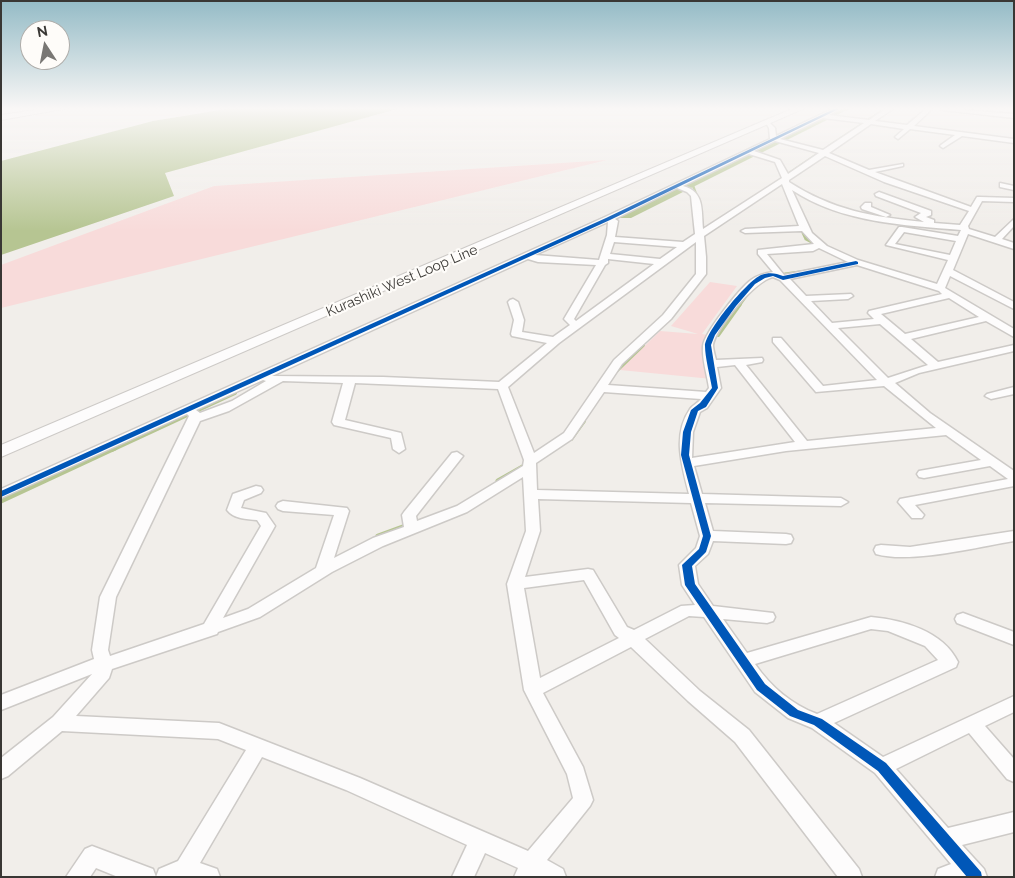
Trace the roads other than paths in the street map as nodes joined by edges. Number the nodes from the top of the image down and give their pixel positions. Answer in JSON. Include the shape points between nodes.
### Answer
{"nodes":[{"id":1,"x":710,"y":149,"type":"edge"},
{"id":2,"x":760,"y":149,"type":"edge"},
{"id":3,"x":811,"y":149,"type":"edge"},
{"id":4,"x":826,"y":149,"type":"edge"},
{"id":5,"x":822,"y":152,"type":"junction"},
{"id":6,"x":752,"y":153,"type":"junction"},
{"id":7,"x":901,"y":165,"type":"dead end"},
{"id":8,"x":866,"y":172,"type":"junction"},
{"id":9,"x":785,"y":180,"type":"junction"},
{"id":10,"x":1003,"y":185,"type":"dead end"},
{"id":11,"x":680,"y":187,"type":"junction"},
{"id":12,"x":1014,"y":188,"type":"edge"},
{"id":13,"x":878,"y":194,"type":"dead end"},
{"id":14,"x":1014,"y":200,"type":"edge"},
{"id":15,"x":868,"y":205,"type":"dead end"},
{"id":16,"x":972,"y":210,"type":"junction"},
{"id":17,"x":610,"y":220,"type":"junction"},
{"id":18,"x":900,"y":221,"type":"junction"},
{"id":19,"x":1014,"y":221,"type":"edge"},
{"id":20,"x":939,"y":225,"type":"junction"},
{"id":21,"x":802,"y":228,"type":"junction"},
{"id":22,"x":964,"y":229,"type":"junction"},
{"id":23,"x":744,"y":231,"type":"dead end"},
{"id":24,"x":700,"y":237,"type":"junction"},
{"id":25,"x":612,"y":239,"type":"junction"},
{"id":26,"x":960,"y":240,"type":"junction"},
{"id":27,"x":998,"y":240,"type":"junction"},
{"id":28,"x":818,"y":245,"type":"junction"},
{"id":29,"x":685,"y":246,"type":"junction"},
{"id":30,"x":1014,"y":246,"type":"edge"},
{"id":31,"x":528,"y":256,"type":"junction"},
{"id":32,"x":951,"y":258,"type":"junction"},
{"id":33,"x":605,"y":260,"type":"junction"},
{"id":34,"x":660,"y":262,"type":"junction"},
{"id":35,"x":856,"y":263,"type":"junction"},
{"id":36,"x":949,"y":272,"type":"junction"},
{"id":37,"x":780,"y":276,"type":"junction"},
{"id":38,"x":940,"y":288,"type":"junction"},
{"id":39,"x":951,"y":295,"type":"junction"},
{"id":40,"x":848,"y":296,"type":"dead end"},
{"id":41,"x":805,"y":300,"type":"junction"},
{"id":42,"x":513,"y":302,"type":"dead end"},
{"id":43,"x":1014,"y":306,"type":"edge"},
{"id":44,"x":986,"y":318,"type":"junction"},
{"id":45,"x":883,"y":322,"type":"junction"},
{"id":46,"x":575,"y":325,"type":"junction"},
{"id":47,"x":831,"y":326,"type":"junction"},
{"id":48,"x":1014,"y":334,"type":"edge"},
{"id":49,"x":903,"y":338,"type":"junction"},
{"id":50,"x":777,"y":340,"type":"dead end"},
{"id":51,"x":555,"y":341,"type":"junction"},
{"id":52,"x":1014,"y":348,"type":"edge"},
{"id":53,"x":758,"y":360,"type":"dead end"},
{"id":54,"x":738,"y":362,"type":"junction"},
{"id":55,"x":710,"y":364,"type":"junction"},
{"id":56,"x":936,"y":366,"type":"junction"},
{"id":57,"x":268,"y":378,"type":"junction"},
{"id":58,"x":350,"y":379,"type":"junction"},
{"id":59,"x":888,"y":382,"type":"junction"},
{"id":60,"x":502,"y":386,"type":"junction"},
{"id":61,"x":603,"y":388,"type":"junction"},
{"id":62,"x":1014,"y":390,"type":"edge"},
{"id":63,"x":709,"y":396,"type":"junction"},
{"id":64,"x":991,"y":396,"type":"dead end"},
{"id":65,"x":192,"y":413,"type":"junction"},
{"id":66,"x":948,"y":431,"type":"junction"},
{"id":67,"x":804,"y":446,"type":"junction"},
{"id":68,"x":399,"y":449,"type":"dead end"},
{"id":69,"x":1,"y":452,"type":"edge"},
{"id":70,"x":456,"y":456,"type":"dead end"},
{"id":71,"x":993,"y":462,"type":"junction"},
{"id":72,"x":688,"y":463,"type":"junction"},
{"id":73,"x":529,"y":464,"type":"junction"},
{"id":74,"x":924,"y":474,"type":"dead end"},
{"id":75,"x":1014,"y":477,"type":"edge"},
{"id":76,"x":1014,"y":482,"type":"edge"},
{"id":77,"x":256,"y":490,"type":"dead end"},
{"id":78,"x":1,"y":494,"type":"edge"},
{"id":79,"x":532,"y":494,"type":"junction"},
{"id":80,"x":697,"y":497,"type":"junction"},
{"id":81,"x":841,"y":502,"type":"dead end"},
{"id":82,"x":283,"y":506,"type":"dead end"},
{"id":83,"x":917,"y":516,"type":"dead end"},
{"id":84,"x":409,"y":526,"type":"junction"},
{"id":85,"x":707,"y":536,"type":"junction"},
{"id":86,"x":1014,"y":536,"type":"edge"},
{"id":87,"x":786,"y":539,"type":"dead end"},
{"id":88,"x":881,"y":550,"type":"dead end"},
{"id":89,"x":323,"y":567,"type":"junction"},
{"id":90,"x":515,"y":584,"type":"junction"},
{"id":91,"x":707,"y":610,"type":"junction"},
{"id":92,"x":767,"y":617,"type":"dead end"},
{"id":93,"x":963,"y":619,"type":"dead end"},
{"id":94,"x":212,"y":625,"type":"junction"},
{"id":95,"x":632,"y":637,"type":"junction"},
{"id":96,"x":1014,"y":639,"type":"edge"},
{"id":97,"x":743,"y":661,"type":"junction"},
{"id":98,"x":104,"y":665,"type":"junction"},
{"id":99,"x":533,"y":690,"type":"junction"},
{"id":100,"x":1,"y":703,"type":"edge"},
{"id":101,"x":1014,"y":703,"type":"edge"},
{"id":102,"x":818,"y":722,"type":"junction"},
{"id":103,"x":59,"y":723,"type":"junction"},
{"id":104,"x":972,"y":723,"type":"junction"},
{"id":105,"x":258,"y":747,"type":"junction"},
{"id":106,"x":882,"y":767,"type":"junction"},
{"id":107,"x":1,"y":770,"type":"edge"},
{"id":108,"x":1014,"y":773,"type":"edge"},
{"id":109,"x":1014,"y":822,"type":"edge"},
{"id":110,"x":944,"y":839,"type":"junction"},
{"id":111,"x":480,"y":840,"type":"junction"},
{"id":112,"x":528,"y":870,"type":"edge"},
{"id":113,"x":176,"y":872,"type":"edge"},
{"id":114,"x":972,"y":872,"type":"edge"},
{"id":115,"x":78,"y":877,"type":"edge"},
{"id":116,"x":144,"y":877,"type":"edge"},
{"id":117,"x":209,"y":877,"type":"edge"},
{"id":118,"x":463,"y":877,"type":"edge"},
{"id":119,"x":555,"y":877,"type":"edge"},
{"id":120,"x":851,"y":877,"type":"edge"},
{"id":121,"x":946,"y":877,"type":"edge"}],
"edges":[{"from":1,"to":69,"type":"main road","name":"Kurashiki West Loop Line"},
{"from":2,"to":6,"type":"street"},
{"from":3,"to":5,"type":"street"},
{"from":4,"to":5,"type":"street"},
{"from":5,"to":8,"type":"street"},
{"from":5,"to":9,"type":"street"},
{"from":6,"to":9,"type":"street","via":[[778,161]]},
{"from":6,"to":11,"type":"street"},
{"from":7,"to":8,"type":"street"},
{"from":8,"to":16,"type":"street"},
{"from":9,"to":18,"type":"street","via":[[816,202],[836,211]]},
{"from":9,"to":21,"type":"street"},
{"from":9,"to":24,"type":"street"},
{"from":10,"to":12,"type":"street"},
{"from":11,"to":17,"type":"street"},
{"from":11,"to":24,"type":"street","via":[[694,195]]},
{"from":13,"to":20,"type":"street","via":[[928,213],[919,217]]},
{"from":14,"to":16,"type":"street","via":[[980,199]]},
{"from":15,"to":18,"type":"street","via":[[865,207]]},
{"from":16,"to":22,"type":"street"},
{"from":17,"to":25,"type":"street"},
{"from":17,"to":31,"type":"street"},
{"from":18,"to":20,"type":"street"},
{"from":19,"to":27,"type":"street"},
{"from":20,"to":22,"type":"street"},
{"from":21,"to":23,"type":"street"},
{"from":21,"to":28,"type":"street"},
{"from":22,"to":26,"type":"street"},
{"from":22,"to":27,"type":"street"},
{"from":24,"to":29,"type":"street"},
{"from":24,"to":61,"type":"street","via":[[703,269],[697,281],[667,317],[618,362]]},
{"from":25,"to":29,"type":"street"},
{"from":25,"to":33,"type":"street"},
{"from":26,"to":32,"type":"street"},
{"from":26,"to":32,"type":"street","via":[[902,229],[890,245]]},
{"from":27,"to":30,"type":"street"},
{"from":28,"to":35,"type":"street"},
{"from":28,"to":37,"type":"street","via":[[764,252]]},
{"from":29,"to":34,"type":"street"},
{"from":31,"to":33,"type":"street"},
{"from":31,"to":57,"type":"street"},
{"from":32,"to":36,"type":"street"},
{"from":33,"to":34,"type":"street"},
{"from":33,"to":46,"type":"street","via":[[569,319]]},
{"from":34,"to":46,"type":"street"},
{"from":35,"to":37,"type":"street"},
{"from":35,"to":38,"type":"street"},
{"from":36,"to":38,"type":"street"},
{"from":36,"to":43,"type":"street"},
{"from":37,"to":41,"type":"street"},
{"from":37,"to":55,"type":"street","via":[[764,275],[754,280],[712,335],[708,346]]},
{"from":38,"to":39,"type":"street"},
{"from":39,"to":44,"type":"street"},
{"from":39,"to":45,"type":"street","via":[[874,313]]},
{"from":40,"to":41,"type":"street"},
{"from":41,"to":47,"type":"street"},
{"from":42,"to":51,"type":"street","via":[[519,320],[516,334]]},
{"from":44,"to":48,"type":"street"},
{"from":44,"to":49,"type":"street"},
{"from":45,"to":47,"type":"street"},
{"from":45,"to":49,"type":"street"},
{"from":46,"to":51,"type":"street"},
{"from":47,"to":59,"type":"street"},
{"from":49,"to":56,"type":"street"},
{"from":50,"to":59,"type":"street","via":[[820,390]]},
{"from":51,"to":60,"type":"street"},
{"from":52,"to":56,"type":"street"},
{"from":53,"to":54,"type":"street"},
{"from":54,"to":55,"type":"street"},
{"from":54,"to":67,"type":"street"},
{"from":55,"to":63,"type":"street","via":[[715,388]]},
{"from":56,"to":59,"type":"street"},
{"from":57,"to":58,"type":"street"},
{"from":57,"to":65,"type":"street","via":[[261,391],[206,417]]},
{"from":58,"to":60,"type":"street"},
{"from":58,"to":68,"type":"street","via":[[338,422],[397,436]]},
{"from":59,"to":66,"type":"street","via":[[923,415]]},
{"from":60,"to":73,"type":"street","via":[[517,421]]},
{"from":61,"to":63,"type":"street"},
{"from":61,"to":73,"type":"street","via":[[568,436]]},
{"from":62,"to":64,"type":"street"},
{"from":63,"to":72,"type":"street","via":[[695,410],[687,432],[685,455]]},
{"from":65,"to":78,"type":"street"},
{"from":65,"to":98,"type":"street","via":[[108,597],[100,650]]},
{"from":66,"to":67,"type":"street"},
{"from":66,"to":71,"type":"street"},
{"from":67,"to":72,"type":"street"},
{"from":70,"to":84,"type":"street","via":[[409,515]]},
{"from":71,"to":74,"type":"street"},
{"from":71,"to":75,"type":"street"},
{"from":72,"to":80,"type":"street"},
{"from":73,"to":79,"type":"street"},
{"from":73,"to":84,"type":"street","via":[[462,509],[441,519]]},
{"from":76,"to":83,"type":"street","via":[[905,502]]},
{"from":77,"to":94,"type":"street","via":[[238,497],[234,510],[261,516],[268,526]]},
{"from":79,"to":80,"type":"street"},
{"from":79,"to":90,"type":"street","via":[[533,531]]},
{"from":80,"to":81,"type":"street"},
{"from":80,"to":85,"type":"street"},
{"from":82,"to":89,"type":"street","via":[[342,511]]},
{"from":84,"to":89,"type":"street"},
{"from":85,"to":87,"type":"street"},
{"from":85,"to":91,"type":"street","via":[[703,550],[687,564],[690,585]]},
{"from":86,"to":88,"type":"street","via":[[910,552]]},
{"from":89,"to":94,"type":"street","via":[[254,613]]},
{"from":90,"to":95,"type":"street","via":[[588,574],[621,631]]},
{"from":90,"to":99,"type":"street"},
{"from":91,"to":92,"type":"street"},
{"from":91,"to":95,"type":"street","via":[[686,610]]},
{"from":91,"to":97,"type":"street"},
{"from":93,"to":96,"type":"street"},
{"from":94,"to":98,"type":"street"},
{"from":95,"to":99,"type":"street"},
{"from":95,"to":120,"type":"street","via":[[742,736]]},
{"from":97,"to":102,"type":"street","via":[[761,687],[794,713]]},
{"from":97,"to":102,"type":"street","via":[[871,623],[890,625],[931,641],[950,662]]},
{"from":98,"to":100,"type":"street"},
{"from":98,"to":103,"type":"street","via":[[103,673]]},
{"from":99,"to":112,"type":"street","via":[[576,773],[583,800]]},
{"from":101,"to":104,"type":"street"},
{"from":102,"to":106,"type":"street"},
{"from":103,"to":105,"type":"street","via":[[219,731]]},
{"from":103,"to":107,"type":"street"},
{"from":104,"to":106,"type":"street"},
{"from":104,"to":108,"type":"street"},
{"from":105,"to":111,"type":"street","via":[[353,784]]},
{"from":105,"to":113,"type":"street"},
{"from":106,"to":110,"type":"street"},
{"from":109,"to":110,"type":"street"},
{"from":110,"to":114,"type":"street"},
{"from":111,"to":112,"type":"street"},
{"from":111,"to":118,"type":"street"},
{"from":112,"to":119,"type":"street"},
{"from":113,"to":117,"type":"street"},
{"from":114,"to":121,"type":"street"},
{"from":115,"to":116,"type":"street","via":[[92,856]]}]}
